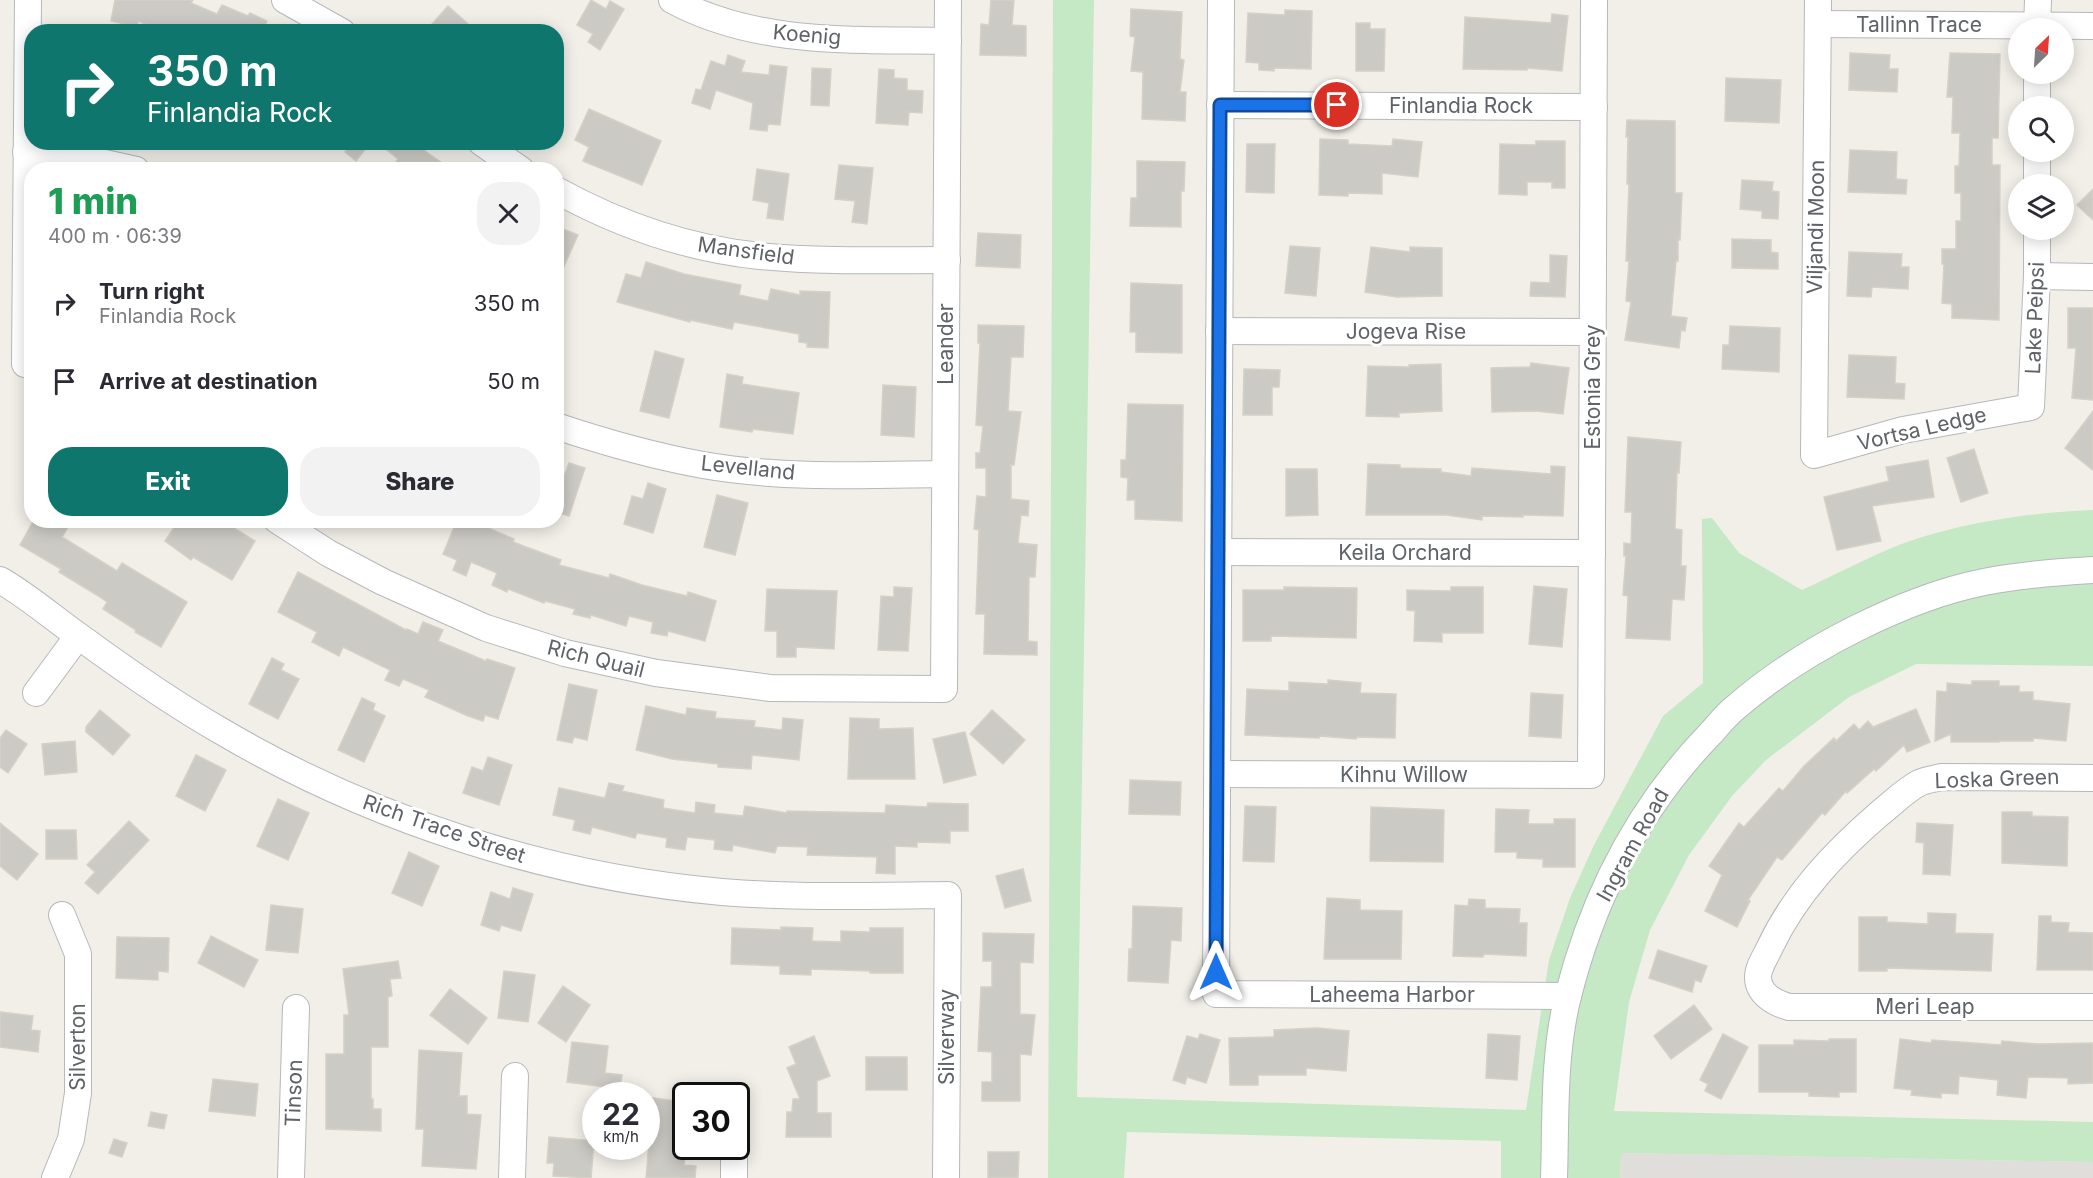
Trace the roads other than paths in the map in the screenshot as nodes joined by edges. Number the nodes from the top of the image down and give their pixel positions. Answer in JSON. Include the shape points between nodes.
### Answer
{"nodes":[{"id":1,"x":28,"y":0,"type":"edge"},
{"id":2,"x":285,"y":0,"type":"edge"},
{"id":3,"x":672,"y":0,"type":"edge"},
{"id":4,"x":948,"y":0,"type":"edge"},
{"id":5,"x":1221,"y":0,"type":"edge"},
{"id":6,"x":1594,"y":0,"type":"edge"},
{"id":7,"x":2038,"y":0,"type":"edge"},
{"id":8,"x":1818,"y":12,"type":"edge"},
{"id":9,"x":2037,"y":18,"type":"edge"},
{"id":10,"x":28,"y":24,"type":"edge"},
{"id":11,"x":328,"y":24,"type":"edge"},
{"id":12,"x":2008,"y":25,"type":"edge"},
{"id":13,"x":2074,"y":26,"type":"edge"},
{"id":14,"x":2093,"y":26,"type":"edge"},
{"id":15,"x":948,"y":41,"type":"junction"},
{"id":16,"x":1220,"y":105,"type":"junction"},
{"id":17,"x":1594,"y":107,"type":"junction"},
{"id":18,"x":492,"y":150,"type":"edge"},
{"id":19,"x":26,"y":152,"type":"joint"},
{"id":20,"x":26,"y":162,"type":"edge"},
{"id":21,"x":100,"y":162,"type":"edge"},
{"id":22,"x":509,"y":162,"type":"edge"},
{"id":23,"x":564,"y":194,"type":"edge"},
{"id":24,"x":2037,"y":240,"type":"edge"},
{"id":25,"x":947,"y":260,"type":"junction"},
{"id":26,"x":2037,"y":276,"type":"junction"},
{"id":27,"x":2093,"y":278,"type":"edge"},
{"id":28,"x":1219,"y":331,"type":"junction"},
{"id":29,"x":1593,"y":332,"type":"junction"},
{"id":30,"x":2031,"y":407,"type":"joint"},
{"id":31,"x":564,"y":428,"type":"edge"},
{"id":32,"x":1814,"y":455,"type":"joint"},
{"id":33,"x":945,"y":474,"type":"junction"},
{"id":34,"x":289,"y":528,"type":"edge"},
{"id":35,"x":1219,"y":552,"type":"junction"},
{"id":36,"x":1592,"y":553,"type":"junction"},
{"id":37,"x":2093,"y":570,"type":"edge"},
{"id":38,"x":0,"y":580,"type":"edge"},
{"id":39,"x":78,"y":636,"type":"junction"},
{"id":40,"x":944,"y":688,"type":"joint"},
{"id":41,"x":36,"y":693,"type":"dead end"},
{"id":42,"x":1218,"y":774,"type":"junction"},
{"id":43,"x":1591,"y":775,"type":"joint"},
{"id":44,"x":2093,"y":777,"type":"edge"},
{"id":45,"x":948,"y":895,"type":"joint"},
{"id":46,"x":62,"y":915,"type":"dead end"},
{"id":47,"x":1762,"y":990,"type":"joint"},
{"id":48,"x":1568,"y":996,"type":"junction"},
{"id":49,"x":2093,"y":1007,"type":"edge"},
{"id":50,"x":296,"y":1008,"type":"dead end"},
{"id":51,"x":514,"y":1076,"type":"dead end"},
{"id":52,"x":735,"y":1160,"type":"edge"},
{"id":53,"x":55,"y":1178,"type":"edge"},
{"id":54,"x":291,"y":1178,"type":"edge"},
{"id":55,"x":512,"y":1178,"type":"edge"},
{"id":56,"x":734,"y":1178,"type":"edge"},
{"id":57,"x":946,"y":1178,"type":"edge"},
{"id":58,"x":1554,"y":1178,"type":"edge"}],
"edges":[{"from":1,"to":10,"type":"street"},
{"from":2,"to":11,"type":"street"},
{"from":3,"to":15,"type":"street","name":"Koenig","via":[[716,18],[789,36]]},
{"from":4,"to":15,"type":"street","name":"Leander"},
{"from":5,"to":16,"type":"street"},
{"from":6,"to":17,"type":"street","name":"Estonia Grey"},
{"from":7,"to":9,"type":"street"},
{"from":8,"to":12,"type":"street","name":"Tallinn Trace"},
{"from":8,"to":32,"type":"street","name":"Viljandi Moon"},
{"from":13,"to":14,"type":"street","name":"Tallinn Trace"},
{"from":15,"to":25,"type":"street","name":"Leander"},
{"from":16,"to":17,"type":"street","name":"Finlandia Rock"},
{"from":16,"to":28,"type":"street"},
{"from":17,"to":29,"type":"street","name":"Estonia Grey"},
{"from":18,"to":22,"type":"street"},
{"from":19,"to":20,"type":"street"},
{"from":19,"to":21,"type":"street"},
{"from":23,"to":25,"type":"street","name":"Mansfield","via":[[639,228],[757,256],[831,261]]},
{"from":24,"to":26,"type":"street","name":"Lake Peipsi"},
{"from":25,"to":33,"type":"street","name":"Leander"},
{"from":26,"to":27,"type":"street"},
{"from":26,"to":30,"type":"street","name":"Lake Peipsi"},
{"from":28,"to":29,"type":"street","name":"Jogeva Rise"},
{"from":28,"to":35,"type":"street"},
{"from":29,"to":36,"type":"street","name":"Estonia Grey"},
{"from":30,"to":32,"type":"street","name":"Vortsa Ledge","via":[[1903,430]]},
{"from":31,"to":33,"type":"street","name":"Levelland","via":[[703,465],[847,476]]},
{"from":33,"to":40,"type":"street","name":"Leander"},
{"from":34,"to":40,"type":"street","name":"Rich Quail","via":[[383,582],[486,628],[565,653],[656,674],[770,688]]},
{"from":35,"to":36,"type":"street","name":"Keila Orchard"},
{"from":35,"to":42,"type":"street"},
{"from":36,"to":43,"type":"street","name":"Estonia Grey"},
{"from":37,"to":48,"type":"street","name":"Ingram Road","via":[[2041,573],[1982,583],[1912,603],[1826,643],[1735,707],[1651,803],[1615,867],[1587,930]]},
{"from":38,"to":39,"type":"street","name":"Rich Trace Street"},
{"from":39,"to":41,"type":"street"},
{"from":39,"to":45,"type":"street","name":"Rich Trace Street","via":[[176,704],[269,759],[344,795],[456,837],[549,864],[723,892]]},
{"from":42,"to":43,"type":"street","name":"Kihnu Willow"},
{"from":42,"to":48,"type":"street","name":"Laheema Harbor","via":[[1216,994]]},
{"from":44,"to":47,"type":"street","name":"Loska Green","via":[[1941,777],[1920,783],[1860,830],[1797,899],[1762,964],[1758,978]]},
{"from":45,"to":57,"type":"street","name":"Silverway"},
{"from":46,"to":53,"type":"street","name":"Silverton","via":[[78,954],[78,1093],[71,1139]]},
{"from":47,"to":49,"type":"street","name":"Meri Leap","via":[[1773,1002],[1789,1007]]},
{"from":48,"to":58,"type":"street","name":"Ingram Road","via":[[1559,1042]]},
{"from":50,"to":54,"type":"street","name":"Tinson"},
{"from":51,"to":55,"type":"street"},
{"from":52,"to":56,"type":"street"}]}
